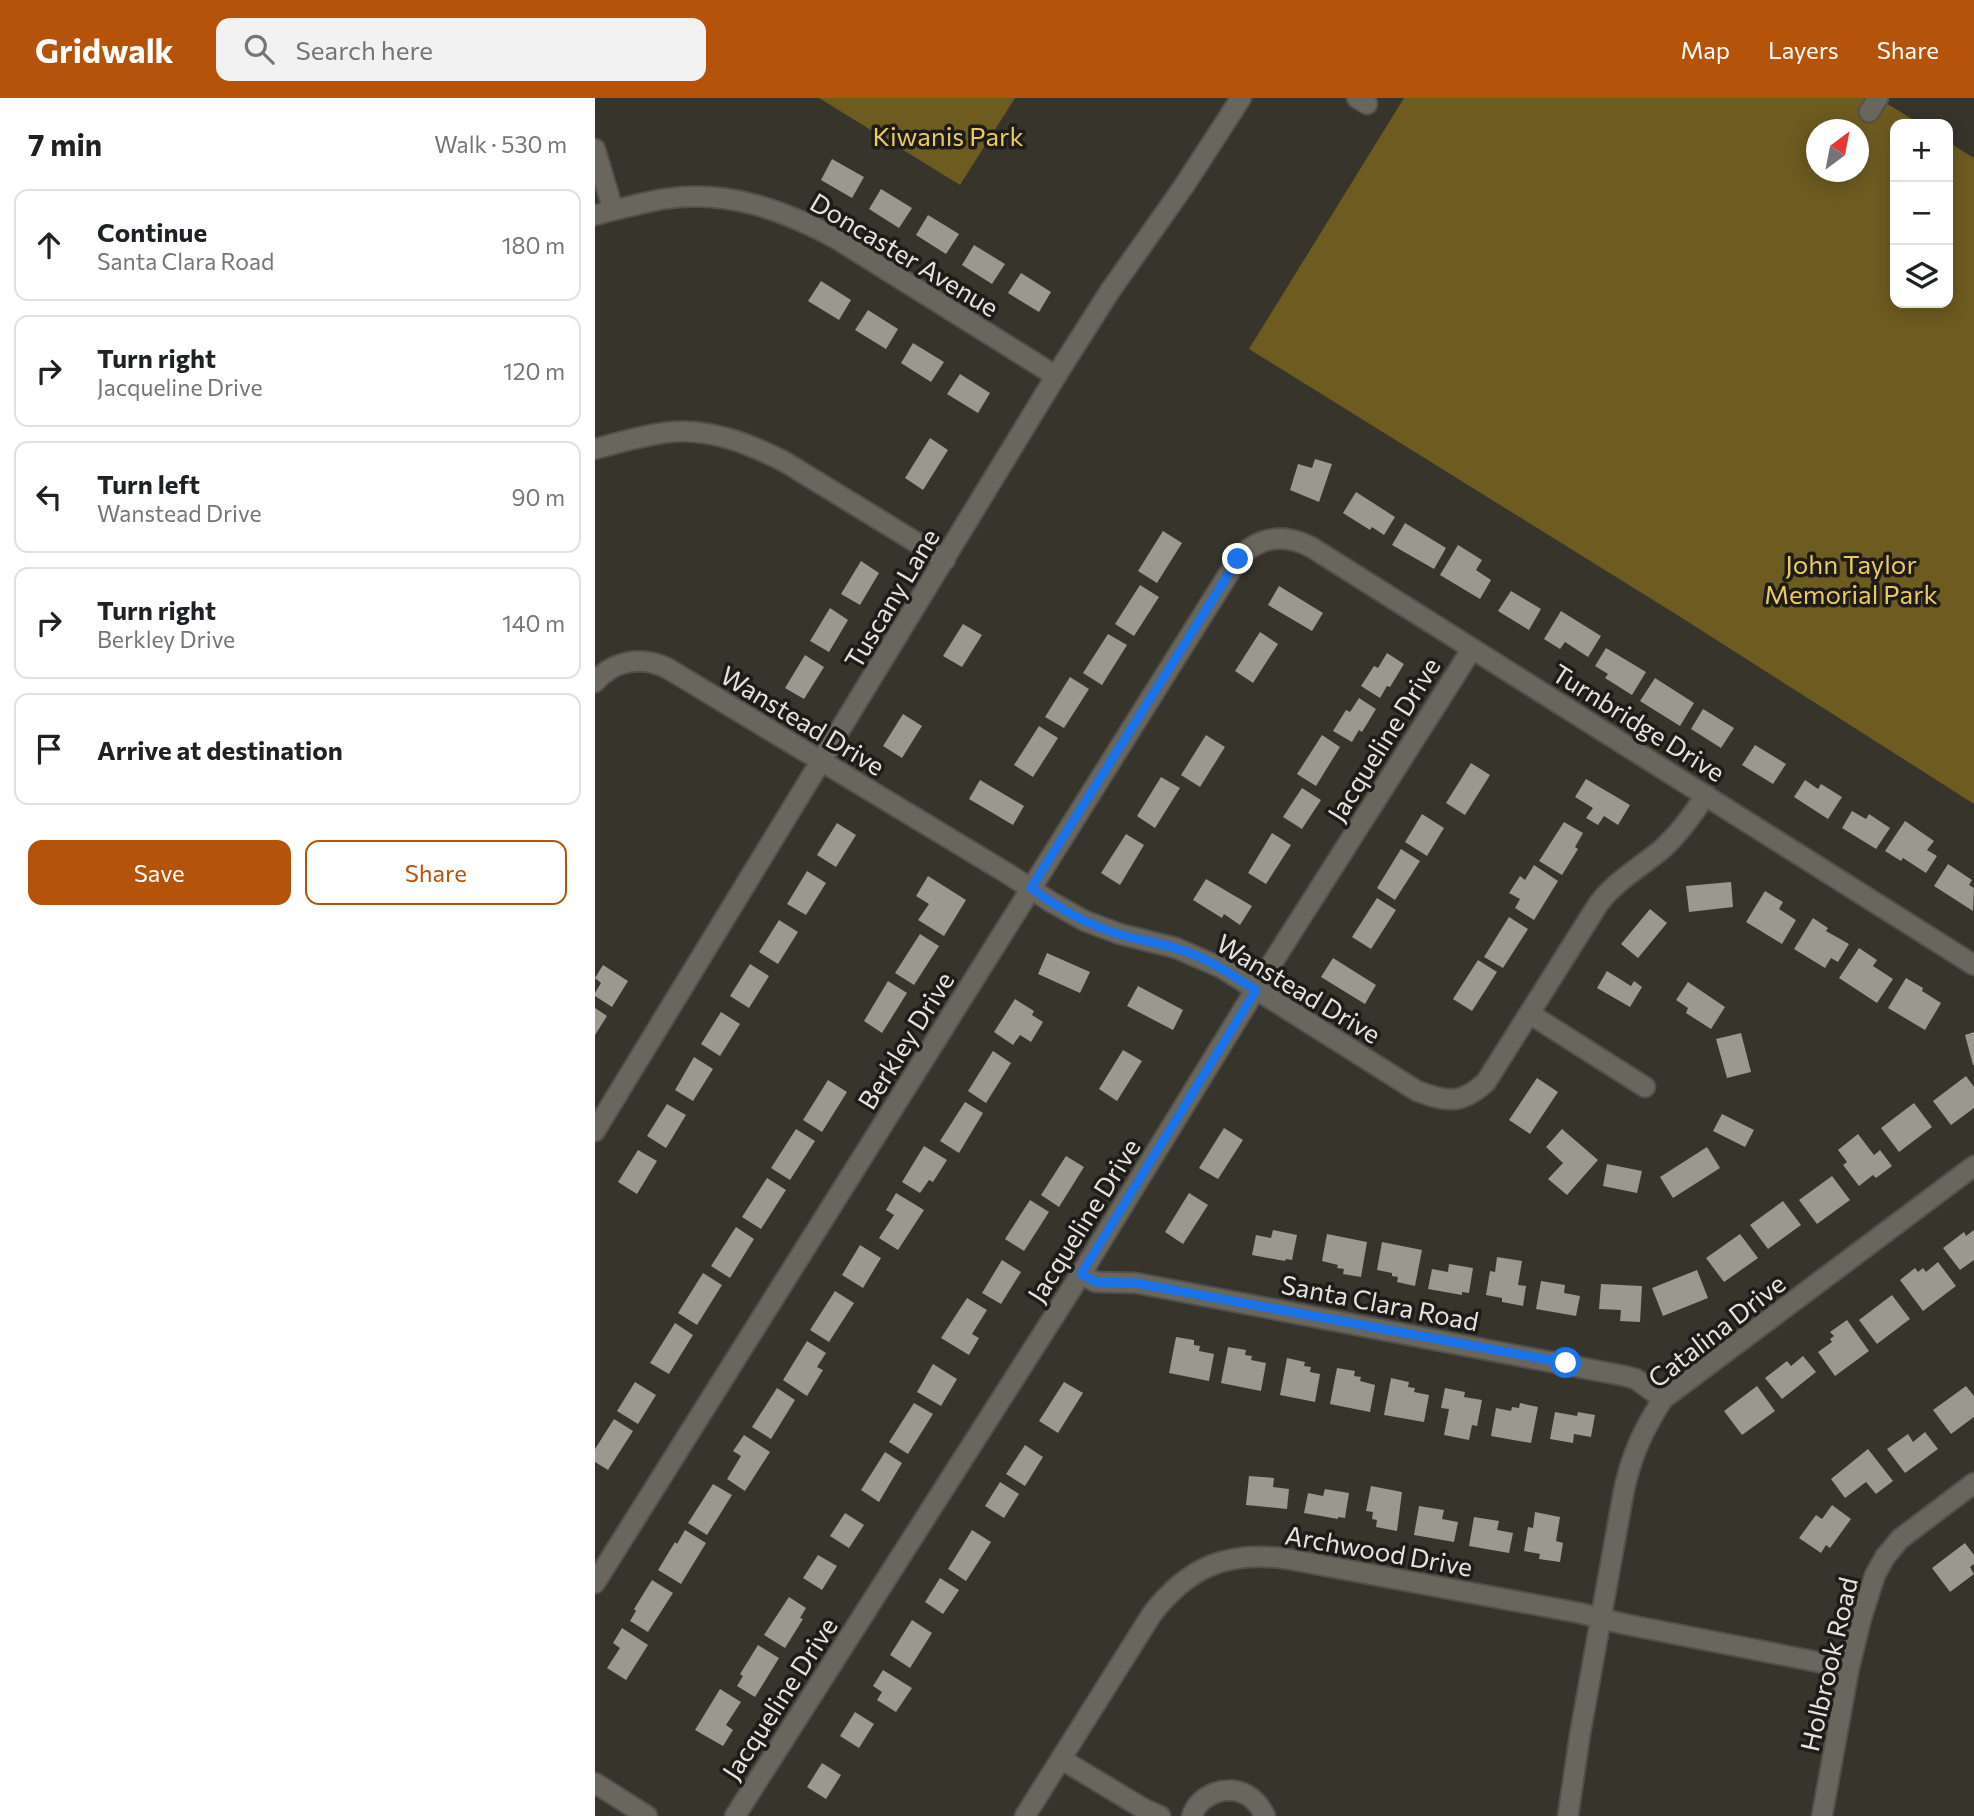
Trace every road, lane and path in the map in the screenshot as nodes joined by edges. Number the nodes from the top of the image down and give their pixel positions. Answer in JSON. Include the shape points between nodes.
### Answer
{"nodes":[{"id":1,"x":1241,"y":98,"type":"edge"},
{"id":2,"x":595,"y":149,"type":"edge"},
{"id":3,"x":604,"y":212,"type":"edge"},
{"id":4,"x":1056,"y":376,"type":"junction"},
{"id":5,"x":595,"y":449,"type":"edge"},
{"id":6,"x":1271,"y":538,"type":"joint"},
{"id":7,"x":944,"y":560,"type":"junction"},
{"id":8,"x":1472,"y":649,"type":"junction"},
{"id":9,"x":595,"y":682,"type":"edge"},
{"id":10,"x":821,"y":762,"type":"junction"},
{"id":11,"x":1706,"y":795,"type":"junction"},
{"id":12,"x":1031,"y":888,"type":"junction"},
{"id":13,"x":1974,"y":965,"type":"edge"},
{"id":14,"x":1256,"y":990,"type":"junction"},
{"id":15,"x":1530,"y":1014,"type":"junction"},
{"id":16,"x":1645,"y":1087,"type":"dead end"},
{"id":17,"x":595,"y":1131,"type":"edge"},
{"id":18,"x":1974,"y":1166,"type":"edge"},
{"id":19,"x":1081,"y":1274,"type":"junction"},
{"id":20,"x":1663,"y":1399,"type":"junction"},
{"id":21,"x":1974,"y":1483,"type":"edge"},
{"id":22,"x":595,"y":1583,"type":"edge"},
{"id":23,"x":1601,"y":1618,"type":"junction"},
{"id":24,"x":1849,"y":1668,"type":"junction"},
{"id":25,"x":1061,"y":1759,"type":"junction"},
{"id":26,"x":595,"y":1783,"type":"edge"},
{"id":27,"x":647,"y":1816,"type":"edge"},
{"id":28,"x":735,"y":1816,"type":"edge"},
{"id":29,"x":1025,"y":1816,"type":"edge"},
{"id":30,"x":1160,"y":1816,"type":"edge"},
{"id":31,"x":1192,"y":1816,"type":"edge"},
{"id":32,"x":1265,"y":1816,"type":"edge"},
{"id":33,"x":1568,"y":1816,"type":"edge"},
{"id":34,"x":1822,"y":1816,"type":"edge"}],
"edges":[{"from":1,"to":4,"type":"street","name":"Tuscany Lane"},
{"from":2,"to":3,"type":"street"},
{"from":3,"to":4,"type":"street","name":"Doncaster Avenue","via":[[692,197],[744,201],[783,212],[837,239]]},
{"from":4,"to":7,"type":"street","name":"Tuscany Lane"},
{"from":5,"to":7,"type":"street","via":[[673,432],[739,441],[785,462]]},
{"from":6,"to":8,"type":"street","name":"Turnbridge Drive","via":[[1311,547]]},
{"from":6,"to":12,"type":"street","name":"Berkley Drive","via":[[1253,545],[1238,559]]},
{"from":7,"to":10,"type":"street","name":"Tuscany Lane"},
{"from":8,"to":11,"type":"street","name":"Turnbridge Drive"},
{"from":8,"to":14,"type":"street","name":"Jacqueline Drive"},
{"from":9,"to":10,"type":"street","name":"Wanstead Drive","via":[[615,665],[636,661],[667,668]]},
{"from":10,"to":12,"type":"street","name":"Wanstead Drive"},
{"from":10,"to":17,"type":"street","name":"Tuscany Lane"},
{"from":11,"to":13,"type":"street","name":"Turnbridge Drive"},
{"from":11,"to":15,"type":"street","name":"Wanstead Drive","via":[[1670,841],[1608,891]]},
{"from":12,"to":14,"type":"street","name":"Wanstead Drive","via":[[1085,921],[1197,956]]},
{"from":12,"to":22,"type":"street","name":"Berkley Drive"},
{"from":14,"to":15,"type":"street","name":"Wanstead Drive","via":[[1417,1091],[1439,1100],[1464,1098],[1486,1082]]},
{"from":14,"to":19,"type":"street","name":"Jacqueline Drive"},
{"from":15,"to":16,"type":"street"},
{"from":18,"to":20,"type":"street","name":"Catalina Drive"},
{"from":19,"to":20,"type":"street","name":"Santa Clara Road","via":[[1096,1282],[1136,1283],[1625,1376]]},
{"from":19,"to":28,"type":"street","name":"Jacqueline Drive"},
{"from":20,"to":23,"type":"street","name":"Catalina Drive","via":[[1629,1468]]},
{"from":21,"to":24,"type":"street","name":"Holbrook Road","via":[[1900,1539],[1880,1564]]},
{"from":23,"to":24,"type":"street","name":"Archwood Drive"},
{"from":23,"to":25,"type":"street","name":"Archwood Drive","via":[[1288,1559],[1228,1559],[1201,1569],[1163,1599]]},
{"from":23,"to":33,"type":"street","name":"Catalina Drive"},
{"from":24,"to":34,"type":"street","name":"Holbrook Road"},
{"from":25,"to":29,"type":"street","name":"Archwood Drive"},
{"from":25,"to":30,"type":"street"},
{"from":26,"to":27,"type":"street"},
{"from":31,"to":32,"type":"street","via":[[1204,1799],[1233,1791],[1248,1795]]}]}
